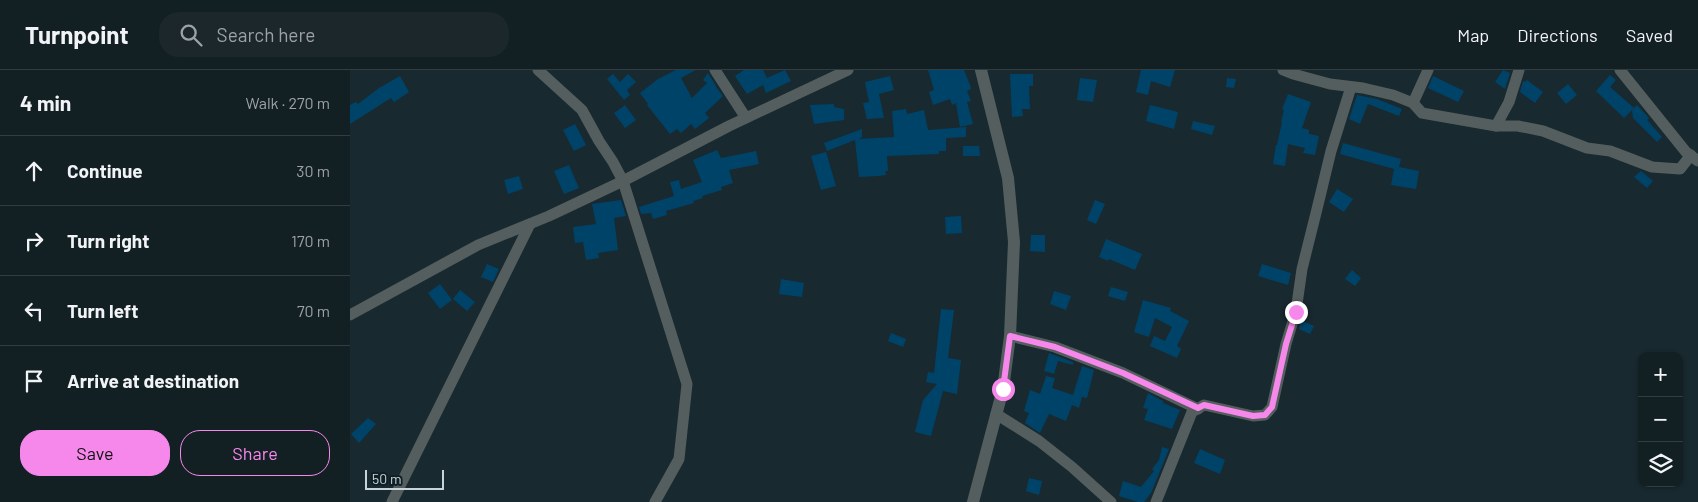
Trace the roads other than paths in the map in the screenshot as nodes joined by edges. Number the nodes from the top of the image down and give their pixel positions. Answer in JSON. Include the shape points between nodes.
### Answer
{"nodes":[{"id":1,"x":538,"y":70,"type":"edge"},
{"id":2,"x":715,"y":70,"type":"edge"},
{"id":3,"x":848,"y":70,"type":"edge"},
{"id":4,"x":980,"y":70,"type":"edge"},
{"id":5,"x":1283,"y":70,"type":"edge"},
{"id":6,"x":1428,"y":70,"type":"edge"},
{"id":7,"x":1519,"y":70,"type":"edge"},
{"id":8,"x":1620,"y":70,"type":"edge"},
{"id":9,"x":1351,"y":87,"type":"junction"},
{"id":10,"x":1413,"y":103,"type":"junction"},
{"id":11,"x":746,"y":118,"type":"junction"},
{"id":12,"x":1496,"y":126,"type":"junction"},
{"id":13,"x":1694,"y":158,"type":"edge"},
{"id":14,"x":623,"y":181,"type":"junction"},
{"id":15,"x":530,"y":224,"type":"junction"},
{"id":16,"x":350,"y":315,"type":"edge"},
{"id":17,"x":1010,"y":336,"type":"junction"},
{"id":18,"x":1198,"y":408,"type":"junction"},
{"id":19,"x":996,"y":414,"type":"junction"},
{"id":20,"x":392,"y":502,"type":"edge"},
{"id":21,"x":655,"y":502,"type":"edge"},
{"id":22,"x":973,"y":502,"type":"edge"},
{"id":23,"x":1111,"y":502,"type":"edge"},
{"id":24,"x":1156,"y":502,"type":"edge"}],
"edges":[{"from":1,"to":14,"type":"street","via":[[582,110]]},
{"from":2,"to":11,"type":"street"},
{"from":3,"to":11,"type":"street"},
{"from":4,"to":17,"type":"street","via":[[1008,178],[1014,242]]},
{"from":5,"to":9,"type":"street"},
{"from":6,"to":10,"type":"street"},
{"from":7,"to":12,"type":"street","via":[[1509,102]]},
{"from":8,"to":13,"type":"street"},
{"from":9,"to":10,"type":"street","via":[[1393,95]]},
{"from":9,"to":18,"type":"street","via":[[1302,268],[1296,312],[1272,407],[1265,415],[1253,416],[1204,405]]},
{"from":10,"to":12,"type":"street","via":[[1422,113]]},
{"from":11,"to":14,"type":"street"},
{"from":12,"to":13,"type":"street","via":[[1543,131],[1652,167],[1680,169]]},
{"from":14,"to":15,"type":"street"},
{"from":14,"to":21,"type":"street","via":[[687,384],[679,459]]},
{"from":15,"to":16,"type":"street","via":[[478,245]]},
{"from":15,"to":20,"type":"street"},
{"from":17,"to":18,"type":"street","via":[[1055,347],[1123,373]]},
{"from":17,"to":19,"type":"street"},
{"from":18,"to":24,"type":"street","via":[[1192,412],[1184,428]]},
{"from":19,"to":22,"type":"street"},
{"from":19,"to":23,"type":"street","via":[[1072,466]]}]}
